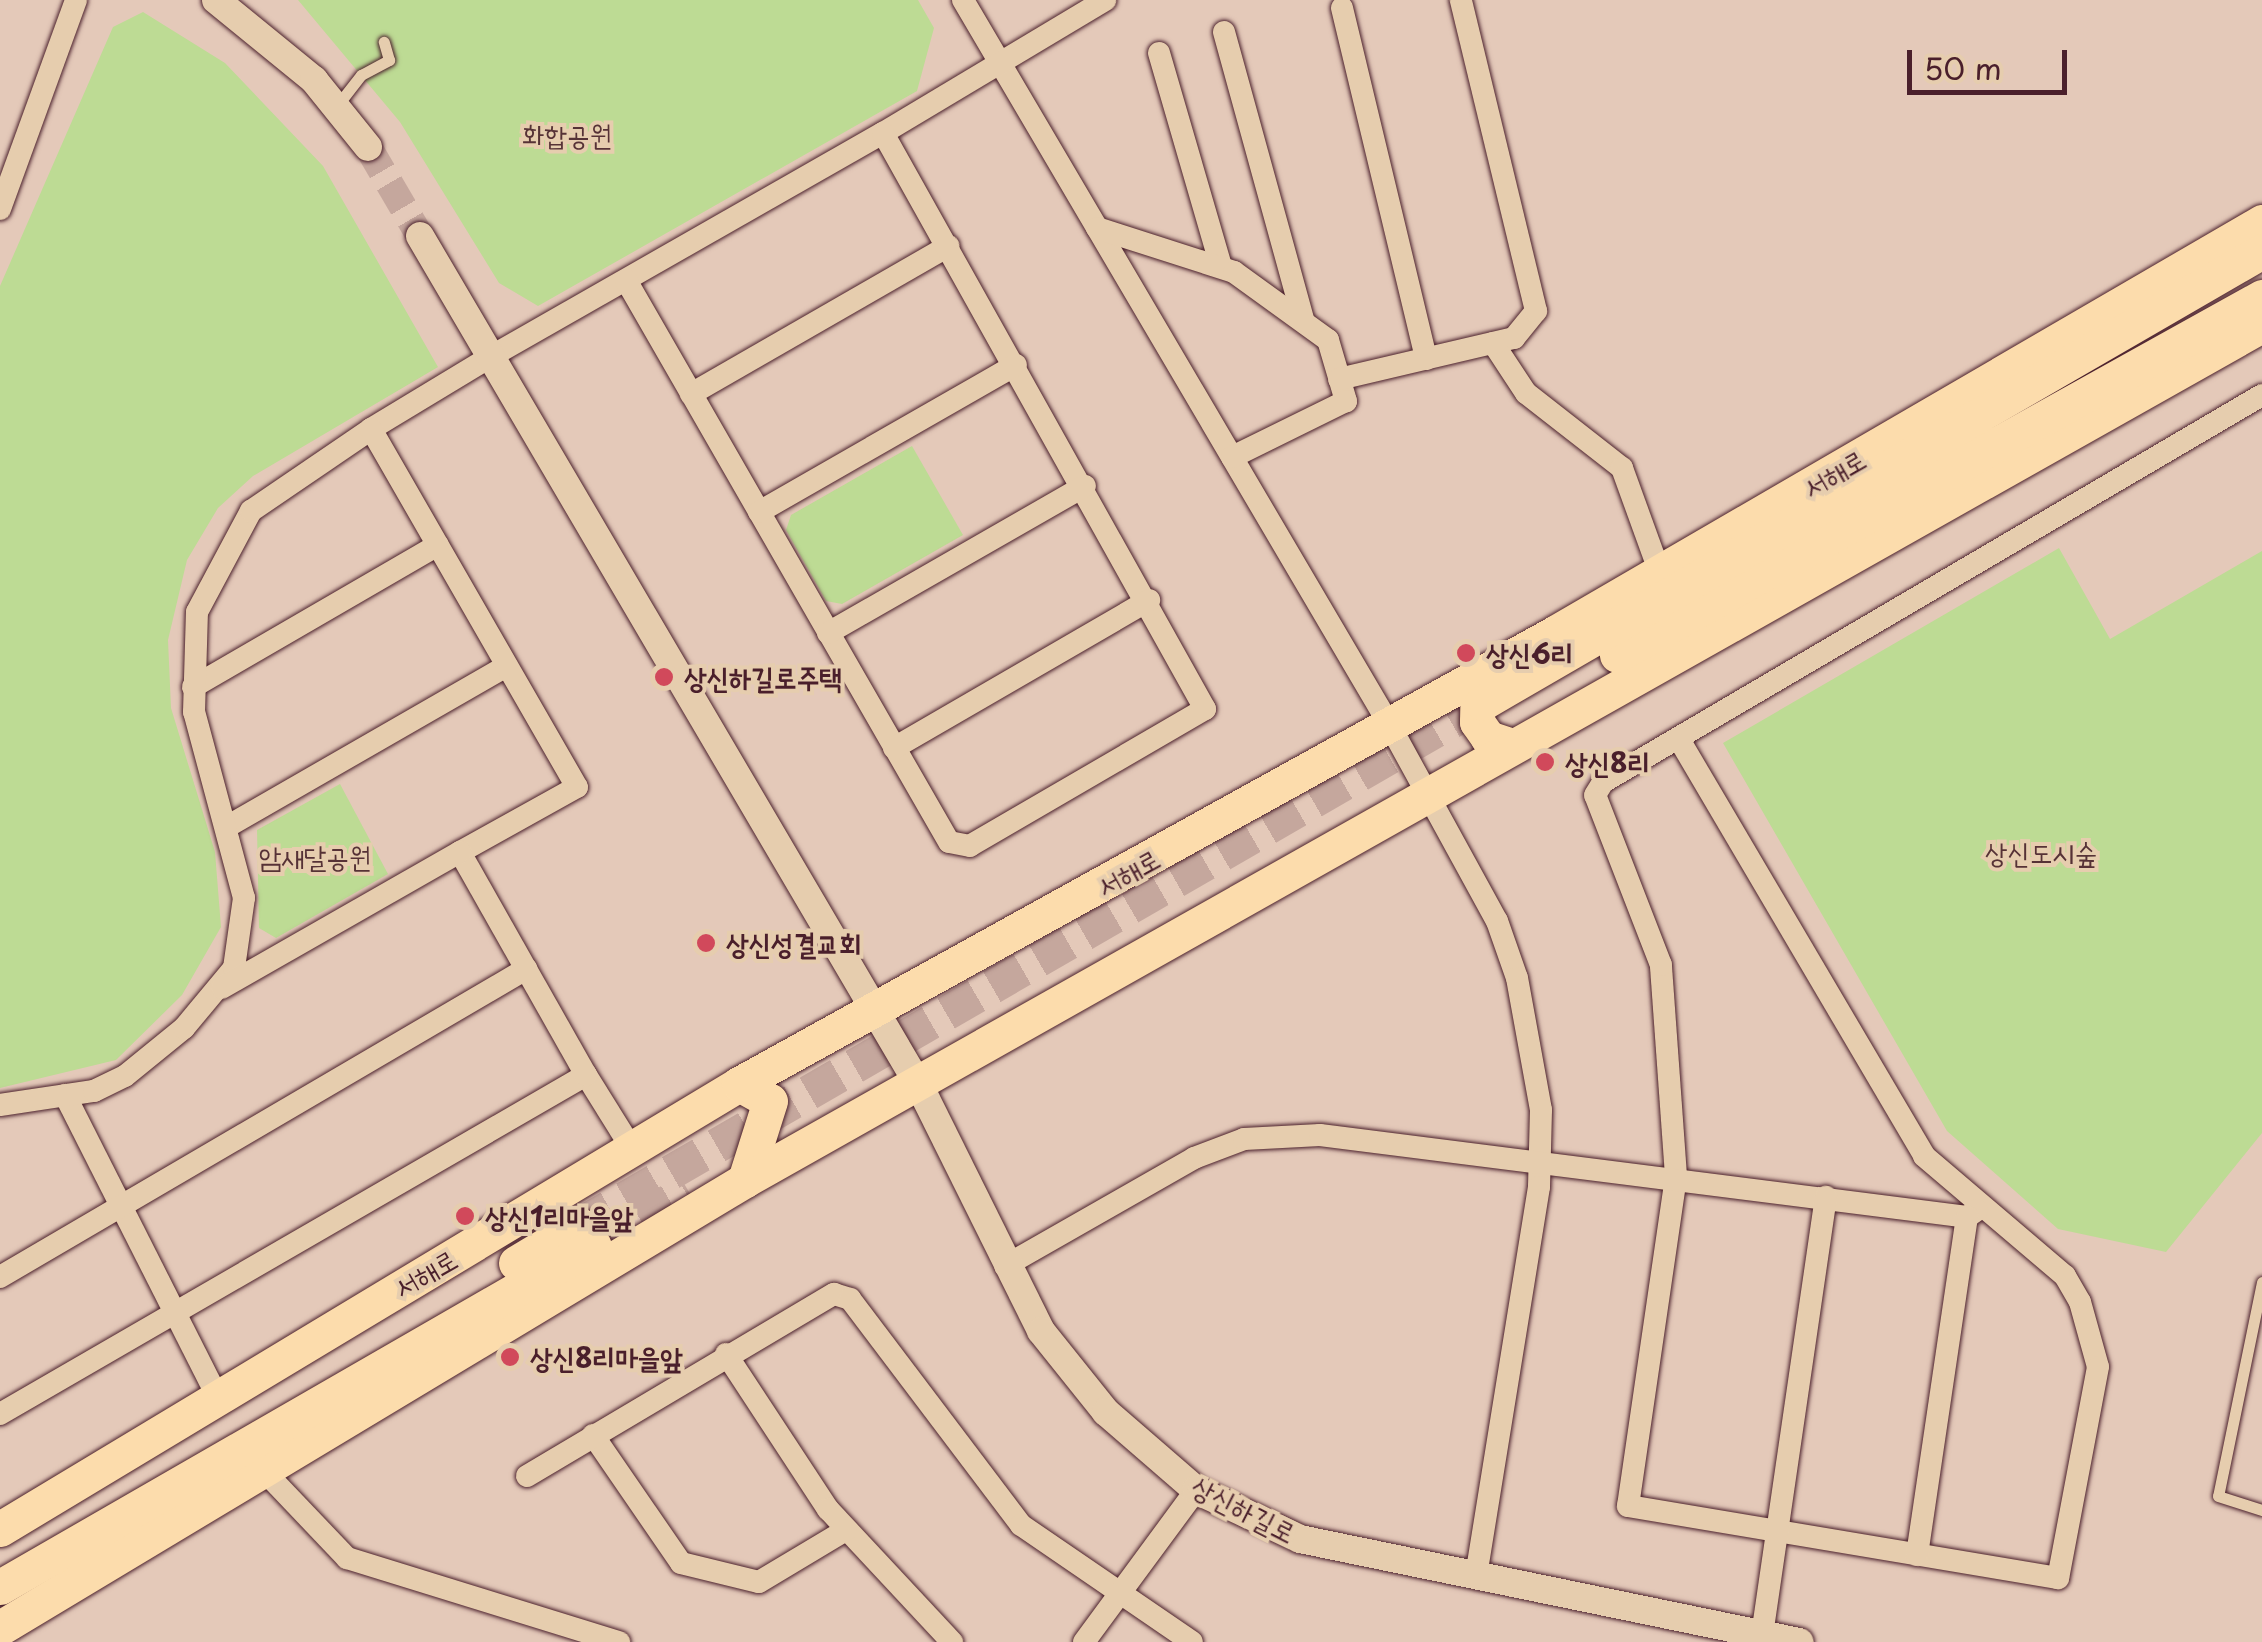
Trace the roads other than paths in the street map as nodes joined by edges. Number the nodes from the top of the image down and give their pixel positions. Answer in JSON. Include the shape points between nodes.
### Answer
{"nodes":[{"id":1,"x":76,"y":0,"type":"edge"},
{"id":2,"x":216,"y":0,"type":"edge"},
{"id":3,"x":963,"y":0,"type":"edge"},
{"id":4,"x":1105,"y":0,"type":"edge"},
{"id":5,"x":1461,"y":0,"type":"edge"},
{"id":6,"x":1342,"y":8,"type":"dead end"},
{"id":7,"x":1224,"y":32,"type":"dead end"},
{"id":8,"x":384,"y":42,"type":"dead end"},
{"id":9,"x":1160,"y":53,"type":"dead end"},
{"id":10,"x":1000,"y":64,"type":"junction"},
{"id":11,"x":336,"y":107,"type":"junction"},
{"id":12,"x":883,"y":133,"type":"junction"},
{"id":13,"x":368,"y":147,"type":"tunnel mouth"},
{"id":14,"x":0,"y":209,"type":"edge"},
{"id":15,"x":2262,"y":222,"type":"edge"},
{"id":16,"x":1097,"y":228,"type":"junction"},
{"id":17,"x":420,"y":236,"type":"tunnel mouth"},
{"id":18,"x":948,"y":246,"type":"junction"},
{"id":19,"x":2262,"y":251,"type":"edge"},
{"id":20,"x":1220,"y":266,"type":"junction"},
{"id":21,"x":626,"y":280,"type":"junction"},
{"id":22,"x":2262,"y":297,"type":"edge"},
{"id":23,"x":1302,"y":320,"type":"junction"},
{"id":24,"x":2262,"y":325,"type":"edge"},
{"id":25,"x":1493,"y":343,"type":"junction"},
{"id":26,"x":490,"y":357,"type":"junction"},
{"id":27,"x":1426,"y":359,"type":"junction"},
{"id":28,"x":1016,"y":365,"type":"junction"},
{"id":29,"x":1339,"y":379,"type":"junction"},
{"id":30,"x":691,"y":394,"type":"junction"},
{"id":31,"x":2262,"y":396,"type":"edge"},
{"id":32,"x":371,"y":429,"type":"junction"},
{"id":33,"x":1232,"y":457,"type":"junction"},
{"id":34,"x":1085,"y":486,"type":"junction"},
{"id":35,"x":759,"y":512,"type":"junction"},
{"id":36,"x":438,"y":545,"type":"junction"},
{"id":37,"x":1660,"y":573,"type":"junction"},
{"id":38,"x":1149,"y":600,"type":"junction"},
{"id":39,"x":828,"y":633,"type":"junction"},
{"id":40,"x":507,"y":666,"type":"junction"},
{"id":41,"x":193,"y":687,"type":"junction"},
{"id":42,"x":1492,"y":712,"type":"junction"},
{"id":43,"x":1389,"y":724,"type":"junction"},
{"id":44,"x":1680,"y":741,"type":"junction"},
{"id":45,"x":894,"y":748,"type":"junction"},
{"id":46,"x":1428,"y":796,"type":"junction"},
{"id":47,"x":230,"y":825,"type":"junction"},
{"id":48,"x":460,"y":852,"type":"junction"},
{"id":49,"x":526,"y":968,"type":"junction"},
{"id":50,"x":219,"y":990,"type":"junction"},
{"id":51,"x":876,"y":1014,"type":"junction"},
{"id":52,"x":586,"y":1075,"type":"junction"},
{"id":53,"x":739,"y":1084,"type":"junction"},
{"id":54,"x":921,"y":1088,"type":"junction"},
{"id":55,"x":65,"y":1095,"type":"junction"},
{"id":56,"x":0,"y":1104,"type":"edge"},
{"id":57,"x":634,"y":1152,"type":"junction"},
{"id":58,"x":1540,"y":1157,"type":"junction"},
{"id":59,"x":1676,"y":1176,"type":"junction"},
{"id":60,"x":745,"y":1180,"type":"junction"},
{"id":61,"x":1826,"y":1197,"type":"junction"},
{"id":62,"x":116,"y":1210,"type":"junction"},
{"id":63,"x":1972,"y":1213,"type":"junction"},
{"id":64,"x":1005,"y":1266,"type":"junction"},
{"id":65,"x":0,"y":1277,"type":"edge"},
{"id":66,"x":2262,"y":1282,"type":"edge"},
{"id":67,"x":171,"y":1315,"type":"junction"},
{"id":68,"x":726,"y":1354,"type":"junction"},
{"id":69,"x":218,"y":1398,"type":"junction"},
{"id":70,"x":0,"y":1414,"type":"edge"},
{"id":71,"x":593,"y":1435,"type":"junction"},
{"id":72,"x":266,"y":1472,"type":"junction"},
{"id":73,"x":527,"y":1476,"type":"dead end"},
{"id":74,"x":1196,"y":1490,"type":"junction"},
{"id":75,"x":2262,"y":1510,"type":"edge"},
{"id":76,"x":0,"y":1529,"type":"edge"},
{"id":77,"x":846,"y":1530,"type":"junction"},
{"id":78,"x":1778,"y":1531,"type":"junction"},
{"id":79,"x":1918,"y":1554,"type":"junction"},
{"id":80,"x":0,"y":1566,"type":"edge"},
{"id":81,"x":1476,"y":1577,"type":"junction"},
{"id":82,"x":0,"y":1587,"type":"edge"},
{"id":83,"x":1116,"y":1598,"type":"junction"},
{"id":84,"x":0,"y":1628,"type":"edge"},
{"id":85,"x":1761,"y":1639,"type":"edge"},
{"id":86,"x":618,"y":1642,"type":"edge"},
{"id":87,"x":952,"y":1642,"type":"edge"},
{"id":88,"x":1084,"y":1642,"type":"edge"},
{"id":89,"x":1192,"y":1642,"type":"edge"},
{"id":90,"x":1798,"y":1642,"type":"edge"}],
"edges":[{"from":1,"to":14,"type":"street"},
{"from":2,"to":11,"type":"street"},
{"from":3,"to":10,"type":"street"},
{"from":4,"to":10,"type":"street"},
{"from":5,"to":25,"type":"street","via":[[1536,311],[1514,338]]},
{"from":6,"to":27,"type":"street"},
{"from":7,"to":23,"type":"street"},
{"from":8,"to":11,"type":"lane","via":[[389,60],[360,75]]},
{"from":9,"to":20,"type":"street"},
{"from":10,"to":12,"type":"street"},
{"from":10,"to":16,"type":"street"},
{"from":11,"to":13,"type":"street"},
{"from":12,"to":18,"type":"street"},
{"from":12,"to":21,"type":"street"},
{"from":15,"to":37,"type":"main road","name":"서해로"},
{"from":16,"to":20,"type":"street"},
{"from":16,"to":33,"type":"street"},
{"from":17,"to":26,"type":"street","name":"상신하길로"},
{"from":18,"to":28,"type":"street"},
{"from":18,"to":30,"type":"street"},
{"from":19,"to":42,"type":"main road","name":"서해로"},
{"from":20,"to":23,"type":"street"},
{"from":21,"to":26,"type":"street"},
{"from":21,"to":30,"type":"street"},
{"from":22,"to":42,"type":"main road","name":"서해로"},
{"from":23,"to":29,"type":"street","via":[[1328,340]]},
{"from":24,"to":42,"type":"main road","name":"서해로"},
{"from":25,"to":27,"type":"street"},
{"from":25,"to":37,"type":"street","via":[[1526,393],[1622,468]]},
{"from":26,"to":32,"type":"street"},
{"from":26,"to":51,"type":"street","name":"상신하길로"},
{"from":27,"to":29,"type":"street"},
{"from":28,"to":34,"type":"street"},
{"from":28,"to":35,"type":"street"},
{"from":29,"to":33,"type":"street","via":[[1346,400]]},
{"from":30,"to":35,"type":"street"},
{"from":31,"to":44,"type":"street"},
{"from":32,"to":36,"type":"street"},
{"from":32,"to":41,"type":"street","via":[[280,485],[228,540],[196,612]]},
{"from":33,"to":43,"type":"street"},
{"from":34,"to":38,"type":"street"},
{"from":34,"to":39,"type":"street"},
{"from":35,"to":39,"type":"street"},
{"from":36,"to":40,"type":"street"},
{"from":36,"to":41,"type":"street"},
{"from":37,"to":42,"type":"main road","name":"서해로"},
{"from":38,"to":45,"type":"street"},
{"from":38,"to":45,"type":"street","via":[[1208,700],[1200,714],[964,848],[945,837]]},
{"from":39,"to":45,"type":"street"},
{"from":40,"to":47,"type":"street"},
{"from":40,"to":48,"type":"street","via":[[577,787]]},
{"from":41,"to":47,"type":"street","via":[[203,764]]},
{"from":42,"to":43,"type":"main road","name":"서해로"},
{"from":42,"to":46,"type":"main road","name":"서해로"},
{"from":43,"to":46,"type":"street"},
{"from":43,"to":51,"type":"main road","name":"서해로"},
{"from":44,"to":59,"type":"street","via":[[1603,782],[1594,801],[1662,965]]},
{"from":44,"to":63,"type":"street","via":[[1924,1156]]},
{"from":46,"to":54,"type":"main road","name":"서해로"},
{"from":46,"to":58,"type":"street","via":[[1517,978],[1541,1110]]},
{"from":47,"to":50,"type":"street","via":[[244,898],[234,968]]},
{"from":48,"to":49,"type":"street"},
{"from":48,"to":50,"type":"street"},
{"from":49,"to":52,"type":"street"},
{"from":49,"to":62,"type":"street"},
{"from":50,"to":55,"type":"street","via":[[124,1076]]},
{"from":51,"to":53,"type":"main road","name":"서해로"},
{"from":51,"to":54,"type":"street","name":"상신하길로"},
{"from":52,"to":57,"type":"street"},
{"from":52,"to":67,"type":"street"},
{"from":53,"to":57,"type":"main road","name":"서해로"},
{"from":53,"to":60,"type":"main road","via":[[770,1101]]},
{"from":54,"to":60,"type":"main road","name":"서해로"},
{"from":54,"to":64,"type":"street","name":"상신하길로"},
{"from":55,"to":56,"type":"street"},
{"from":55,"to":62,"type":"street"},
{"from":57,"to":69,"type":"main road","name":"서해로"},
{"from":58,"to":59,"type":"street"},
{"from":58,"to":64,"type":"street","via":[[1320,1136],[1244,1140],[1194,1158]]},
{"from":58,"to":81,"type":"street"},
{"from":59,"to":61,"type":"street"},
{"from":59,"to":78,"type":"street","via":[[1628,1506]]},
{"from":60,"to":72,"type":"main road","name":"서해로"},
{"from":61,"to":63,"type":"street"},
{"from":61,"to":78,"type":"street"},
{"from":62,"to":65,"type":"street"},
{"from":62,"to":67,"type":"street"},
{"from":63,"to":79,"type":"street"},
{"from":63,"to":79,"type":"street","via":[[2065,1276],[2098,1367],[2058,1578]]},
{"from":64,"to":74,"type":"street","name":"상신하길로","via":[[1041,1331],[1106,1412]]},
{"from":66,"to":75,"type":"lane","via":[[2218,1496]]},
{"from":67,"to":69,"type":"street"},
{"from":67,"to":70,"type":"street"},
{"from":68,"to":71,"type":"street"},
{"from":68,"to":77,"type":"street"},
{"from":68,"to":83,"type":"street","via":[[834,1294],[850,1299],[1021,1525]]},
{"from":69,"to":76,"type":"main road","name":"서해로"},
{"from":71,"to":73,"type":"street"},
{"from":71,"to":77,"type":"street","via":[[681,1563],[759,1582]]},
{"from":72,"to":84,"type":"main road","name":"서해로"},
{"from":72,"to":86,"type":"street","via":[[347,1558]]},
{"from":74,"to":81,"type":"street","name":"상신하길로","via":[[1300,1539]]},
{"from":74,"to":83,"type":"street"},
{"from":77,"to":87,"type":"street"},
{"from":78,"to":79,"type":"street"},
{"from":78,"to":85,"type":"street"},
{"from":80,"to":82,"type":"main road","name":"서해로","via":[[587,1235]]},
{"from":81,"to":85,"type":"street","name":"상신하길로"},
{"from":83,"to":88,"type":"street"},
{"from":83,"to":89,"type":"street"},
{"from":85,"to":90,"type":"street","name":"상신하길로"}]}
